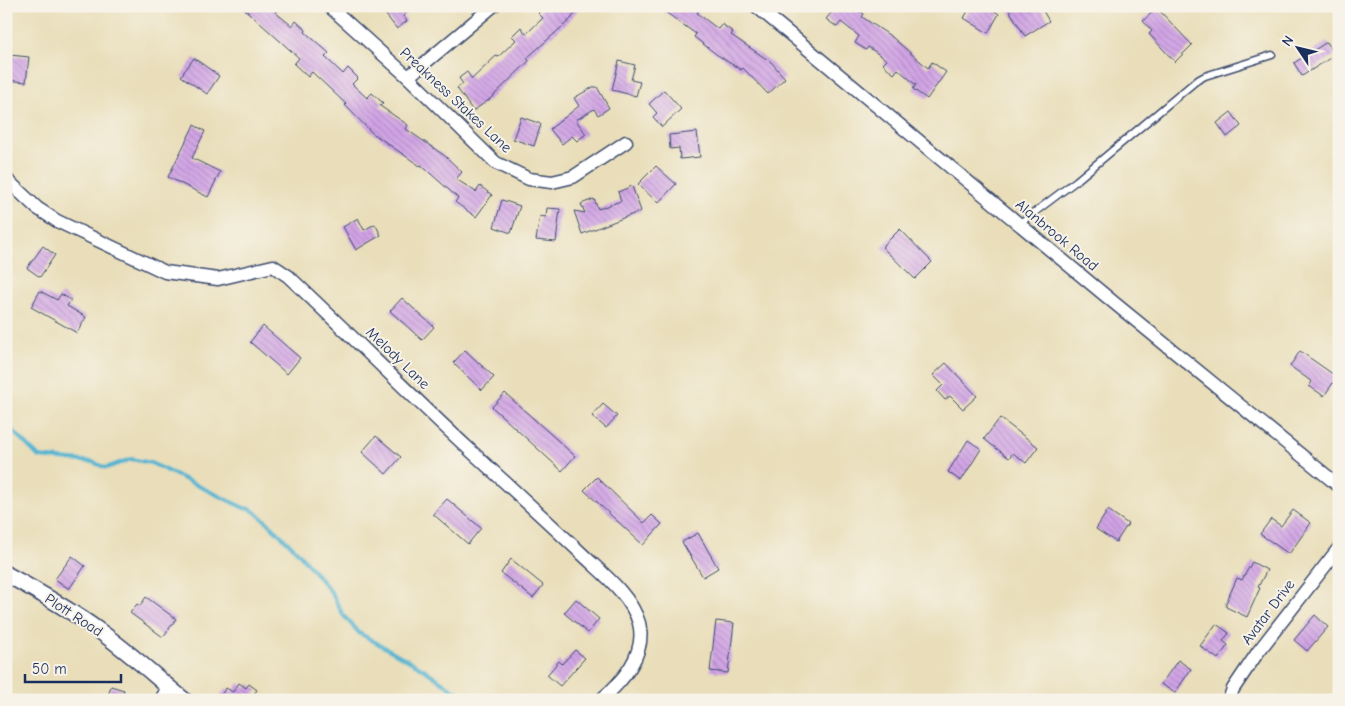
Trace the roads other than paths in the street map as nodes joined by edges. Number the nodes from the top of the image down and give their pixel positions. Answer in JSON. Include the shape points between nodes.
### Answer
{"nodes":[{"id":1,"x":329,"y":6,"type":"edge"},
{"id":2,"x":493,"y":6,"type":"edge"},
{"id":3,"x":756,"y":6,"type":"edge"},
{"id":4,"x":1272,"y":55,"type":"dead end"},
{"id":5,"x":408,"y":77,"type":"junction"},
{"id":6,"x":626,"y":142,"type":"dead end"},
{"id":7,"x":6,"y":179,"type":"edge"},
{"id":8,"x":1019,"y":224,"type":"junction"},
{"id":9,"x":1339,"y":486,"type":"edge"},
{"id":10,"x":1339,"y":548,"type":"edge"},
{"id":11,"x":6,"y":574,"type":"edge"},
{"id":12,"x":165,"y":693,"type":"edge"},
{"id":13,"x":184,"y":700,"type":"edge"},
{"id":14,"x":601,"y":700,"type":"edge"},
{"id":15,"x":1229,"y":700,"type":"edge"}],
"edges":[{"from":1,"to":5,"type":"street","name":"Preakness Stakes Lane"},
{"from":2,"to":5,"type":"street"},
{"from":3,"to":8,"type":"street","name":"Alanbrook Road"},
{"from":4,"to":8,"type":"lane","via":[[1196,81]]},
{"from":5,"to":6,"type":"street","name":"Preakness Stakes Lane","via":[[496,163],[529,179],[552,182],[573,177]]},
{"from":7,"to":14,"type":"street","name":"Melody Lane","via":[[37,208],[57,220],[165,272],[218,279],[273,266],[288,276],[619,590],[635,612],[640,644],[634,663]]},
{"from":8,"to":9,"type":"street","name":"Alanbrook Road"},
{"from":10,"to":15,"type":"street","name":"Avatar Drive","via":[[1258,652],[1233,688]]},
{"from":11,"to":12,"type":"street","name":"Plott Road","via":[[123,648]]},
{"from":12,"to":13,"type":"street","name":"Plott Road"}]}
